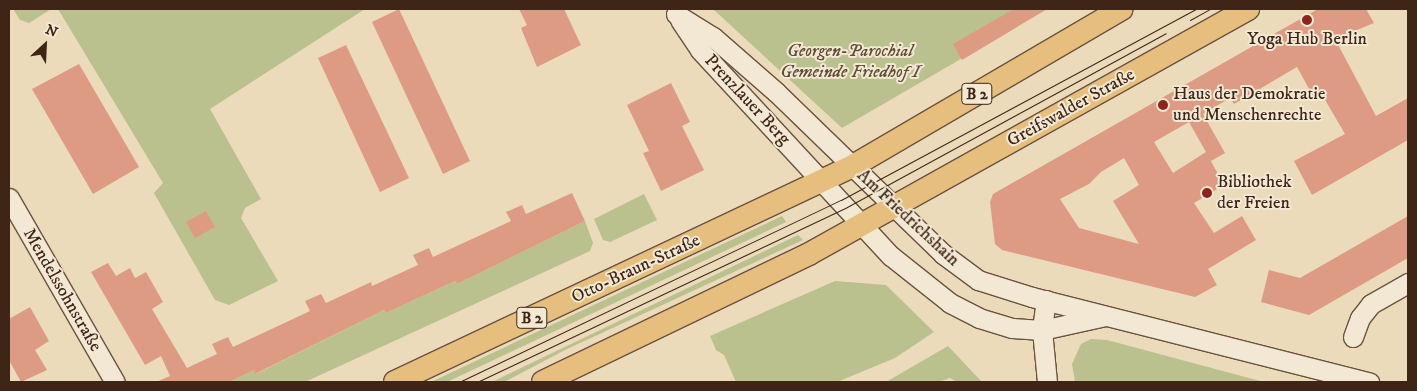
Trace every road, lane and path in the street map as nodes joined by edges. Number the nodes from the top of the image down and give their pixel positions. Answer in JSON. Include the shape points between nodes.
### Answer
{"nodes":[{"id":1,"x":1122,"y":9,"type":"edge"},
{"id":2,"x":1248,"y":9,"type":"edge"},
{"id":3,"x":673,"y":12,"type":"edge"},
{"id":4,"x":853,"y":166,"type":"junction"},
{"id":5,"x":823,"y":181,"type":"junction"},
{"id":6,"x":9,"y":198,"type":"edge"},
{"id":7,"x":893,"y":206,"type":"junction"},
{"id":8,"x":861,"y":222,"type":"junction"},
{"id":9,"x":1408,"y":283,"type":"edge"},
{"id":10,"x":1046,"y":300,"type":"junction"},
{"id":11,"x":1105,"y":316,"type":"junction"},
{"id":12,"x":1042,"y":330,"type":"junction"},
{"id":13,"x":1353,"y":337,"type":"dead end"},
{"id":14,"x":115,"y":382,"type":"edge"},
{"id":15,"x":395,"y":382,"type":"edge"},
{"id":16,"x":543,"y":382,"type":"edge"},
{"id":17,"x":1047,"y":382,"type":"edge"},
{"id":18,"x":1369,"y":382,"type":"edge"}],
"edges":[{"from":1,"to":4,"type":"main road","number":"B 2"},
{"from":2,"to":7,"type":"main road","name":"Greifswalder Straße"},
{"from":3,"to":4,"type":"street","name":"Prenzlauer Berg","via":[[713,37]]},
{"from":3,"to":5,"type":"street","name":"Prenzlauer Berg","via":[[700,50]]},
{"from":4,"to":5,"type":"main road","number":"B 2"},
{"from":4,"to":7,"type":"street","name":"Am Friedrichshain"},
{"from":5,"to":8,"type":"street","name":"Am Friedrichshain"},
{"from":5,"to":15,"type":"main road","name":"Otto-Braun-Straße","number":"B 2"},
{"from":6,"to":14,"type":"street","name":"Mendelssohnstraße"},
{"from":7,"to":8,"type":"main road"},
{"from":7,"to":10,"type":"street","name":"Am Friedrichshain","via":[[943,254],[978,280],[992,287]]},
{"from":8,"to":12,"type":"street","name":"Am Friedrichshain","via":[[891,256],[950,303],[995,324]]},
{"from":8,"to":16,"type":"main road","via":[[809,254]]},
{"from":9,"to":13,"type":"street","via":[[1371,304],[1360,318]]},
{"from":10,"to":11,"type":"street","name":"Am Friedrichshain"},
{"from":10,"to":12,"type":"street"},
{"from":11,"to":12,"type":"street","name":"Am Friedrichshain"},
{"from":11,"to":18,"type":"street","name":"Am Friedrichshain"},
{"from":12,"to":17,"type":"street"}]}
